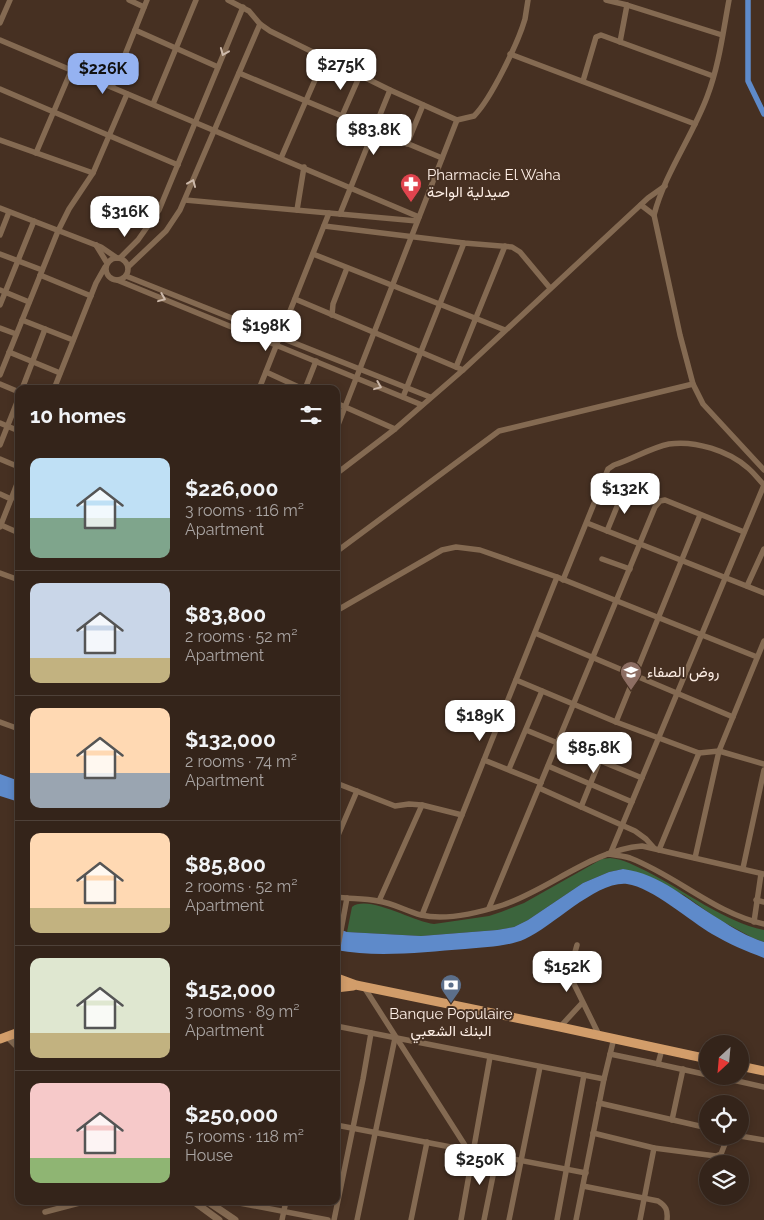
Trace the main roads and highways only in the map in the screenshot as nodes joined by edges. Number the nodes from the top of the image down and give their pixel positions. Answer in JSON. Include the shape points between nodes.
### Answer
{"nodes":[{"id":1,"x":340,"y":982,"type":"edge"},
{"id":2,"x":699,"y":1057,"type":"edge"},
{"id":3,"x":749,"y":1068,"type":"edge"},
{"id":4,"x":764,"y":1071,"type":"edge"}],
"edges":[{"from":1,"to":2,"type":"main road"},
{"from":3,"to":4,"type":"main road"}]}
